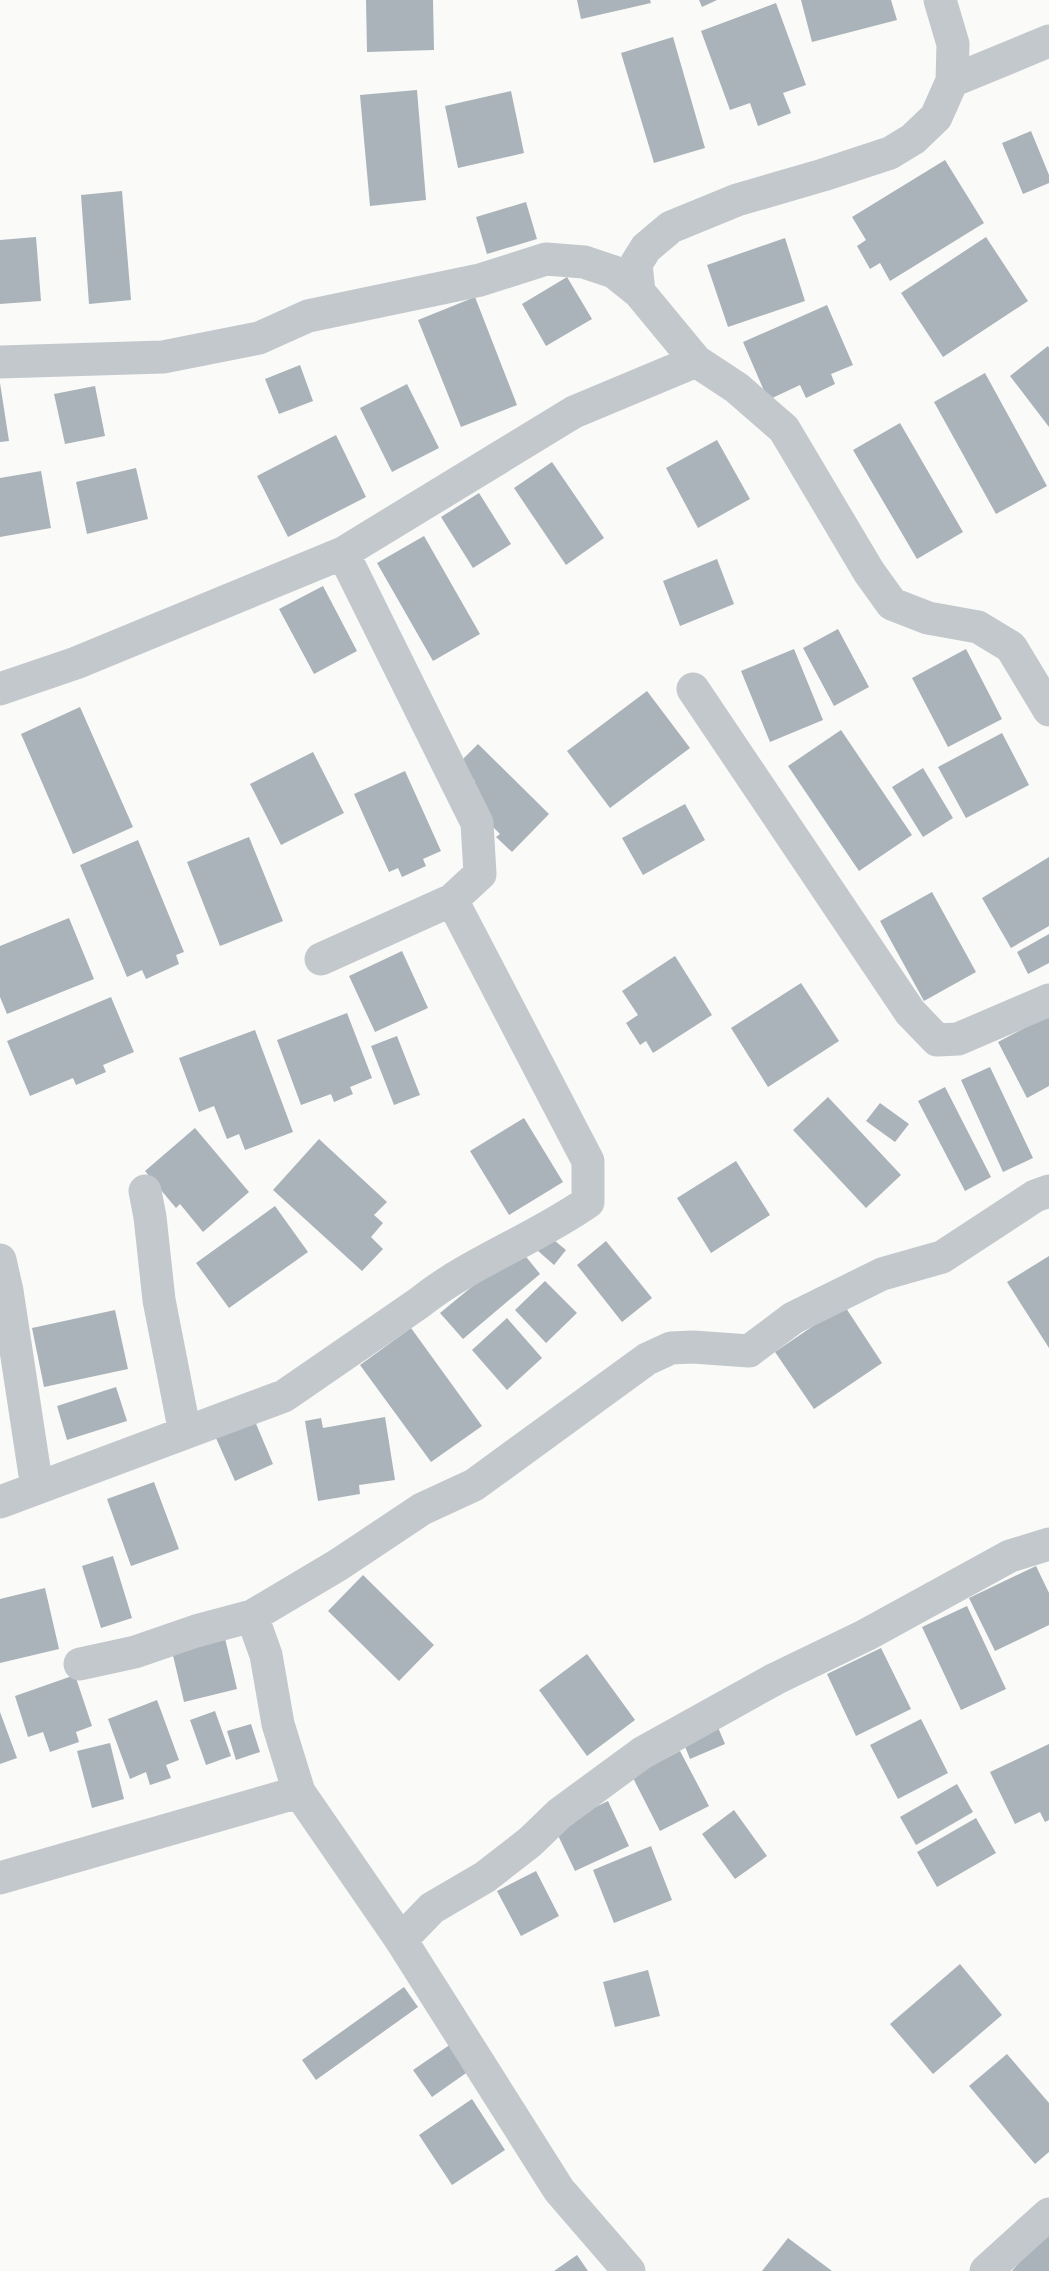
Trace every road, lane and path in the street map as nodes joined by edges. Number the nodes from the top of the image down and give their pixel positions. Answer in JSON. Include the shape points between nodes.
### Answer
{"nodes":[{"id":1,"x":940,"y":0,"type":"edge"},
{"id":2,"x":1049,"y":41,"type":"edge"},
{"id":3,"x":952,"y":81,"type":"junction"},
{"id":4,"x":639,"y":292,"type":"junction"},
{"id":5,"x":696,"y":361,"type":"junction"},
{"id":6,"x":0,"y":362,"type":"edge"},
{"id":7,"x":343,"y":553,"type":"junction"},
{"id":8,"x":0,"y":689,"type":"edge"},
{"id":9,"x":693,"y":689,"type":"dead end"},
{"id":10,"x":1049,"y":710,"type":"edge"},
{"id":11,"x":452,"y":900,"type":"junction"},
{"id":12,"x":321,"y":959,"type":"dead end"},
{"id":13,"x":1049,"y":1000,"type":"edge"},
{"id":14,"x":145,"y":1191,"type":"dead end"},
{"id":15,"x":1049,"y":1191,"type":"edge"},
{"id":16,"x":0,"y":1260,"type":"edge"},
{"id":17,"x":185,"y":1433,"type":"junction"},
{"id":18,"x":37,"y":1488,"type":"junction"},
{"id":19,"x":0,"y":1502,"type":"edge"},
{"id":20,"x":1049,"y":1544,"type":"edge"},
{"id":21,"x":252,"y":1616,"type":"junction"},
{"id":22,"x":80,"y":1664,"type":"dead end"},
{"id":23,"x":299,"y":1792,"type":"junction"},
{"id":24,"x":0,"y":1878,"type":"edge"},
{"id":25,"x":401,"y":1940,"type":"junction"},
{"id":26,"x":1049,"y":2214,"type":"edge"},
{"id":27,"x":629,"y":2271,"type":"edge"},
{"id":28,"x":986,"y":2271,"type":"edge"}],
"edges":[{"from":1,"to":3,"type":"street","via":[[953,44]]},
{"from":2,"to":3,"type":"street"},
{"from":3,"to":4,"type":"street","via":[[936,117],[913,139],[890,153],[737,200],[670,227],[646,248],[636,264]]},
{"from":4,"to":5,"type":"street"},
{"from":4,"to":6,"type":"street","via":[[614,272],[584,262],[546,259],[480,280],[308,316],[259,338],[163,357]]},
{"from":5,"to":7,"type":"street","via":[[574,412]]},
{"from":5,"to":10,"type":"street","via":[[737,387],[784,429],[892,604],[928,618],[978,627],[1011,647]]},
{"from":7,"to":8,"type":"street","via":[[76,663]]},
{"from":7,"to":11,"type":"street","via":[[477,823],[480,874]]},
{"from":9,"to":13,"type":"street","via":[[910,1012],[937,1040],[958,1039]]},
{"from":11,"to":12,"type":"street"},
{"from":11,"to":17,"type":"street","via":[[588,1161],[588,1202],[559,1222],[440,1286],[284,1396]]},
{"from":14,"to":17,"type":"street","via":[[159,1300]]},
{"from":15,"to":21,"type":"street","via":[[1035,1196],[942,1257],[882,1274],[793,1318],[749,1351],[671,1348],[647,1359],[474,1485],[422,1509]]},
{"from":16,"to":18,"type":"street"},
{"from":17,"to":18,"type":"street"},
{"from":18,"to":19,"type":"street"},
{"from":20,"to":25,"type":"street","via":[[1010,1556],[642,1753],[559,1814],[485,1876],[432,1908]]},
{"from":21,"to":22,"type":"street","via":[[135,1652]]},
{"from":21,"to":23,"type":"street","via":[[266,1654],[278,1725]]},
{"from":23,"to":24,"type":"street"},
{"from":23,"to":25,"type":"street"},
{"from":25,"to":27,"type":"street","via":[[559,2190]]},
{"from":26,"to":28,"type":"street"}]}
